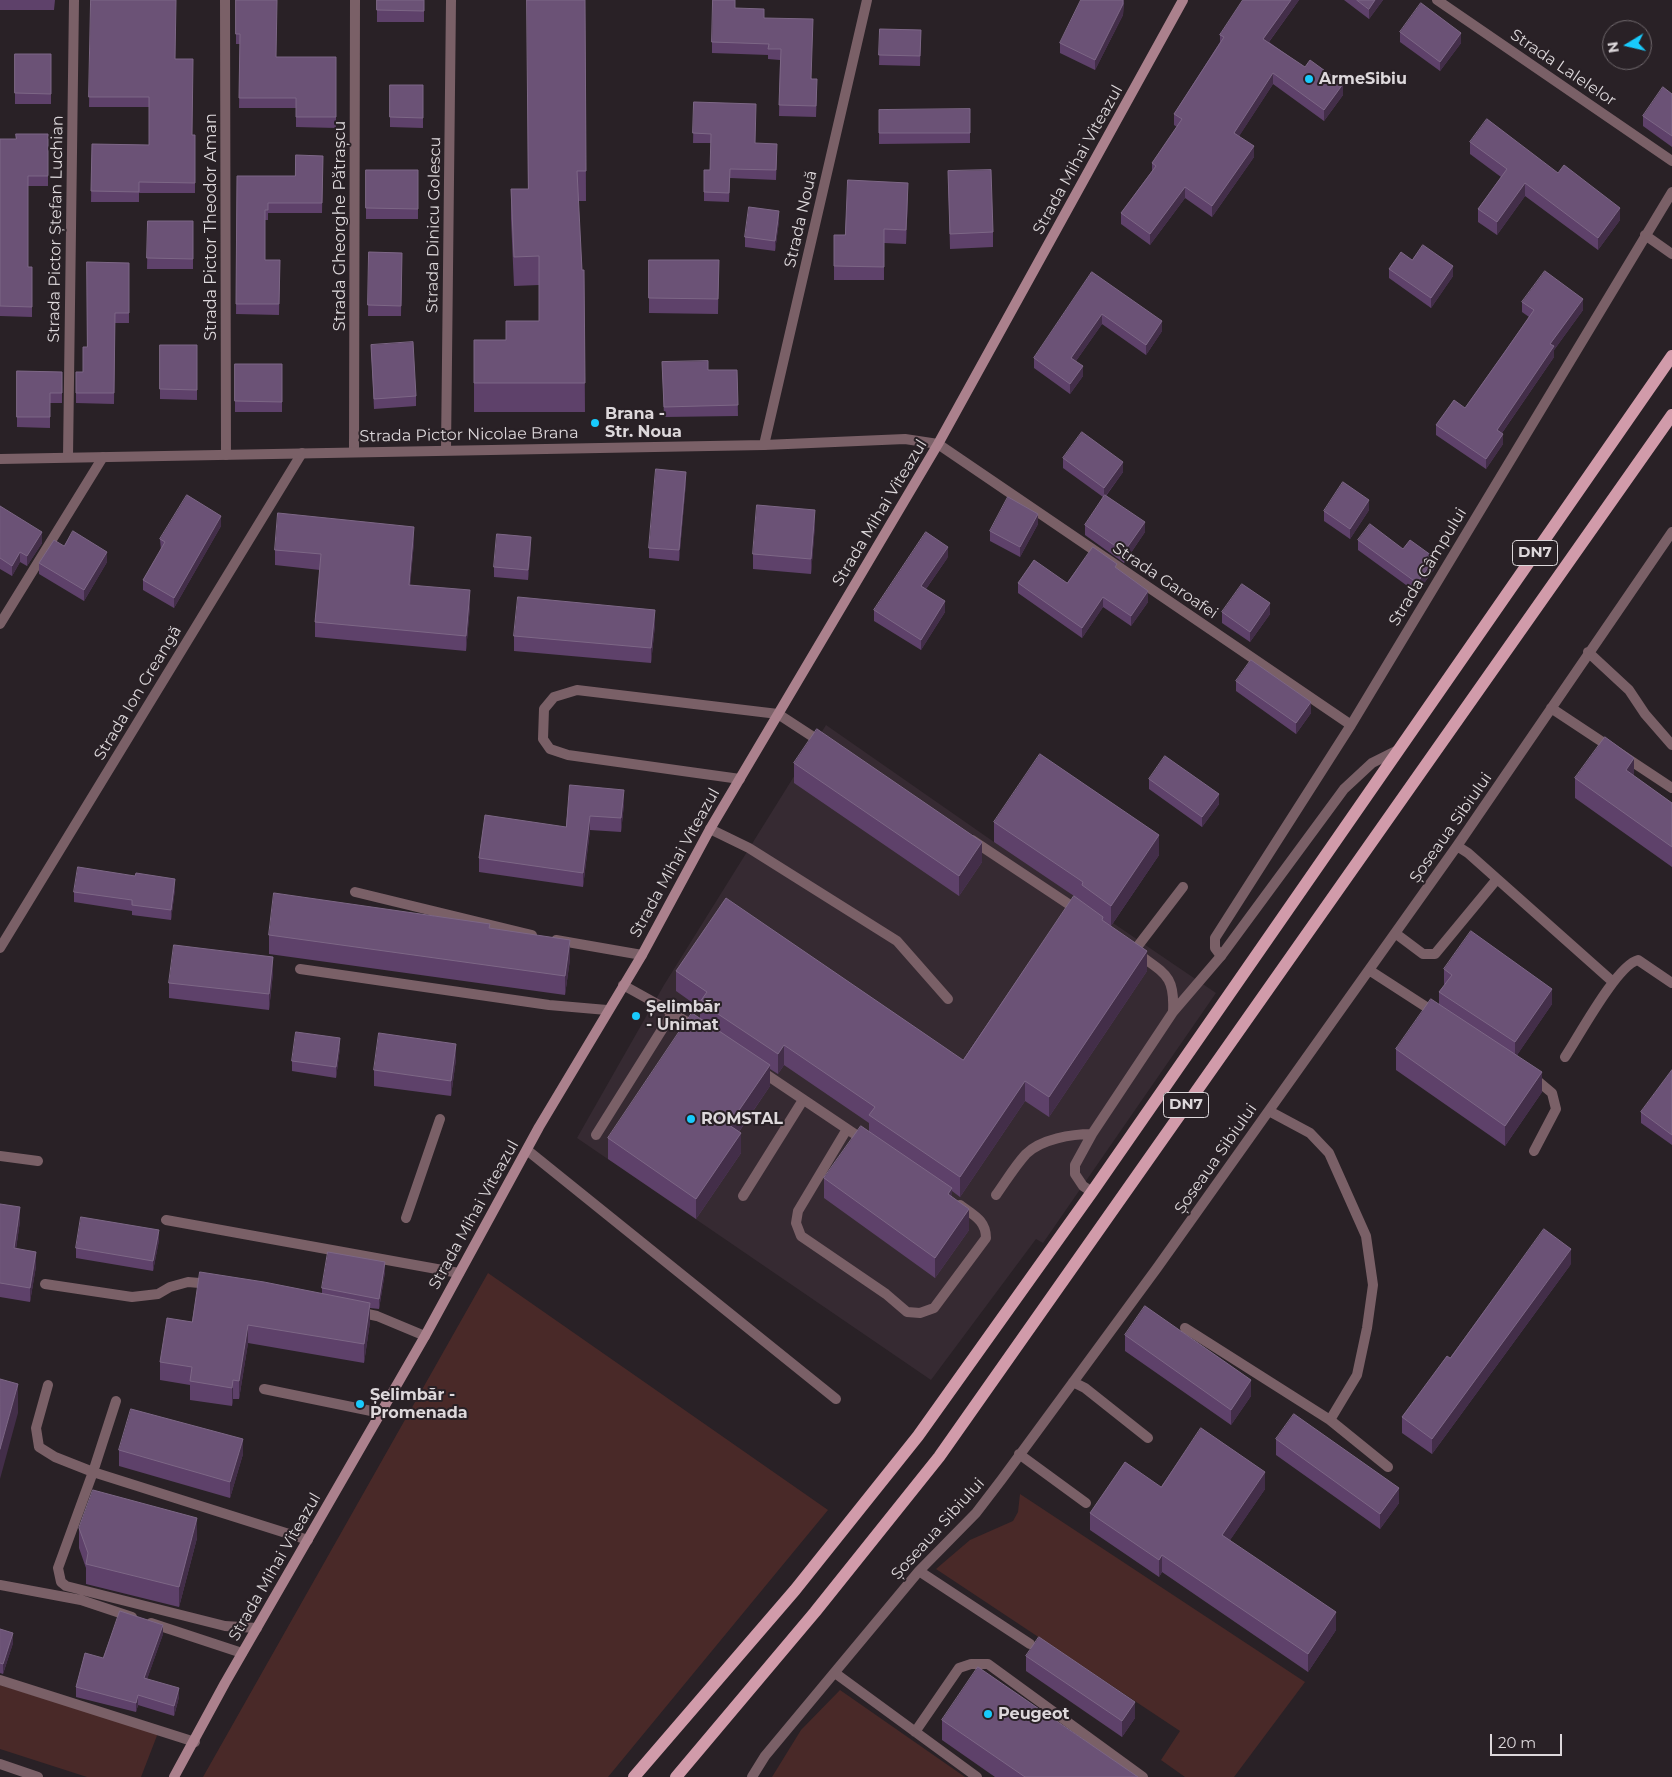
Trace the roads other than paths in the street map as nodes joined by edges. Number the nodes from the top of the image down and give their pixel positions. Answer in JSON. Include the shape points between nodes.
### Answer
{"nodes":[{"id":1,"x":74,"y":0,"type":"edge"},
{"id":2,"x":225,"y":0,"type":"edge"},
{"id":3,"x":355,"y":0,"type":"edge"},
{"id":4,"x":451,"y":0,"type":"edge"},
{"id":5,"x":867,"y":0,"type":"edge"},
{"id":6,"x":1183,"y":0,"type":"edge"},
{"id":7,"x":1437,"y":0,"type":"edge"},
{"id":8,"x":1672,"y":161,"type":"edge"},
{"id":9,"x":1672,"y":192,"type":"edge"},
{"id":10,"x":1645,"y":235,"type":"junction"},
{"id":11,"x":1672,"y":254,"type":"edge"},
{"id":12,"x":1672,"y":356,"type":"edge"},
{"id":13,"x":1672,"y":415,"type":"edge"},
{"id":14,"x":938,"y":444,"type":"junction"},
{"id":15,"x":764,"y":445,"type":"junction"},
{"id":16,"x":446,"y":450,"type":"junction"},
{"id":17,"x":354,"y":452,"type":"junction"},
{"id":18,"x":302,"y":453,"type":"junction"},
{"id":19,"x":226,"y":455,"type":"junction"},
{"id":20,"x":68,"y":457,"type":"junction"},
{"id":21,"x":103,"y":457,"type":"junction"},
{"id":22,"x":0,"y":459,"type":"edge"},
{"id":23,"x":1672,"y":532,"type":"edge"},
{"id":24,"x":0,"y":624,"type":"edge"},
{"id":25,"x":1588,"y":652,"type":"junction"},
{"id":26,"x":1551,"y":708,"type":"junction"},
{"id":27,"x":778,"y":714,"type":"junction"},
{"id":28,"x":1351,"y":725,"type":"junction"},
{"id":29,"x":1672,"y":745,"type":"edge"},
{"id":30,"x":833,"y":750,"type":"edge"},
{"id":31,"x":1398,"y":750,"type":"junction"},
{"id":32,"x":740,"y":779,"type":"junction"},
{"id":33,"x":1672,"y":788,"type":"edge"},
{"id":34,"x":710,"y":829,"type":"junction"},
{"id":35,"x":964,"y":835,"type":"edge"},
{"id":36,"x":1457,"y":846,"type":"junction"},
{"id":37,"x":1497,"y":879,"type":"junction"},
{"id":38,"x":1183,"y":887,"type":"dead end"},
{"id":39,"x":355,"y":892,"type":"dead end"},
{"id":40,"x":1092,"y":920,"type":"edge"},
{"id":41,"x":1395,"y":933,"type":"junction"},
{"id":42,"x":0,"y":948,"type":"edge"},
{"id":43,"x":642,"y":955,"type":"junction"},
{"id":44,"x":1221,"y":956,"type":"junction"},
{"id":45,"x":300,"y":969,"type":"dead end"},
{"id":46,"x":1369,"y":970,"type":"junction"},
{"id":47,"x":1614,"y":982,"type":"junction"},
{"id":48,"x":1672,"y":983,"type":"edge"},
{"id":49,"x":623,"y":985,"type":"junction"},
{"id":50,"x":948,"y":999,"type":"dead end"},
{"id":51,"x":607,"y":1010,"type":"junction"},
{"id":52,"x":673,"y":1012,"type":"junction"},
{"id":53,"x":1173,"y":1012,"type":"junction"},
{"id":54,"x":1449,"y":1022,"type":"edge"},
{"id":55,"x":705,"y":1034,"type":"edge"},
{"id":56,"x":1565,"y":1057,"type":"dead end"},
{"id":57,"x":754,"y":1067,"type":"edge"},
{"id":58,"x":1521,"y":1069,"type":"edge"},
{"id":59,"x":803,"y":1100,"type":"junction"},
{"id":60,"x":1269,"y":1111,"type":"junction"},
{"id":61,"x":440,"y":1119,"type":"dead end"},
{"id":62,"x":847,"y":1130,"type":"junction"},
{"id":63,"x":1092,"y":1134,"type":"junction"},
{"id":64,"x":596,"y":1135,"type":"dead end"},
{"id":65,"x":872,"y":1146,"type":"edge"},
{"id":66,"x":527,"y":1150,"type":"junction"},
{"id":67,"x":1534,"y":1151,"type":"dead end"},
{"id":68,"x":0,"y":1156,"type":"edge"},
{"id":69,"x":38,"y":1161,"type":"dead end"},
{"id":70,"x":1092,"y":1192,"type":"junction"},
{"id":71,"x":996,"y":1194,"type":"dead end"},
{"id":72,"x":743,"y":1196,"type":"dead end"},
{"id":73,"x":954,"y":1201,"type":"edge"},
{"id":74,"x":406,"y":1218,"type":"dead end"},
{"id":75,"x":166,"y":1220,"type":"dead end"},
{"id":76,"x":459,"y":1273,"type":"junction"},
{"id":77,"x":45,"y":1284,"type":"dead end"},
{"id":78,"x":226,"y":1286,"type":"edge"},
{"id":79,"x":348,"y":1310,"type":"edge"},
{"id":80,"x":1185,"y":1328,"type":"dead end"},
{"id":81,"x":425,"y":1336,"type":"junction"},
{"id":82,"x":1073,"y":1382,"type":"junction"},
{"id":83,"x":48,"y":1385,"type":"dead end"},
{"id":84,"x":264,"y":1389,"type":"dead end"},
{"id":85,"x":836,"y":1399,"type":"dead end"},
{"id":86,"x":116,"y":1401,"type":"dead end"},
{"id":87,"x":381,"y":1413,"type":"junction"},
{"id":88,"x":1330,"y":1420,"type":"junction"},
{"id":89,"x":1148,"y":1438,"type":"dead end"},
{"id":90,"x":1019,"y":1454,"type":"junction"},
{"id":91,"x":1388,"y":1468,"type":"dead end"},
{"id":92,"x":93,"y":1472,"type":"junction"},
{"id":93,"x":1086,"y":1503,"type":"dead end"},
{"id":94,"x":308,"y":1540,"type":"junction"},
{"id":95,"x":919,"y":1571,"type":"junction"},
{"id":96,"x":0,"y":1585,"type":"edge"},
{"id":97,"x":258,"y":1628,"type":"junction"},
{"id":98,"x":1030,"y":1644,"type":"dead end"},
{"id":99,"x":242,"y":1653,"type":"junction"},
{"id":100,"x":835,"y":1673,"type":"junction"},
{"id":101,"x":0,"y":1680,"type":"edge"},
{"id":102,"x":915,"y":1732,"type":"junction"},
{"id":103,"x":195,"y":1742,"type":"junction"},
{"id":104,"x":0,"y":1764,"type":"edge"},
{"id":105,"x":38,"y":1777,"type":"edge"},
{"id":106,"x":174,"y":1777,"type":"edge"},
{"id":107,"x":634,"y":1777,"type":"edge"},
{"id":108,"x":676,"y":1777,"type":"edge"},
{"id":109,"x":752,"y":1777,"type":"edge"},
{"id":110,"x":977,"y":1777,"type":"edge"},
{"id":111,"x":1142,"y":1777,"type":"edge"}],
"edges":[{"from":1,"to":20,"type":"street","name":"Strada Pictor Ștefan Luchian"},
{"from":2,"to":19,"type":"street","name":"Strada Pictor Theodor Aman"},
{"from":3,"to":17,"type":"street","name":"Strada Gheorghe Pătrașcu"},
{"from":4,"to":16,"type":"street","name":"Strada Dinicu Golescu"},
{"from":5,"to":15,"type":"street","name":"Strada Nouă"},
{"from":6,"to":14,"type":"main road","name":"Strada Mihai Viteazul"},
{"from":7,"to":8,"type":"street","name":"Strada Lalelelor"},
{"from":9,"to":10,"type":"street","name":"Strada Câmpului"},
{"from":10,"to":11,"type":"street"},
{"from":10,"to":28,"type":"street","name":"Strada Câmpului"},
{"from":12,"to":31,"type":"main road","number":"DN7"},
{"from":13,"to":108,"type":"main road","number":"DN7","via":[[939,1456]]},
{"from":14,"to":15,"type":"street","name":"Strada Pictor Nicolae Brana","via":[[904,439]]},
{"from":14,"to":27,"type":"main road","name":"Strada Mihai Viteazul"},
{"from":14,"to":28,"type":"street","name":"Strada Garoafei"},
{"from":15,"to":16,"type":"street","name":"Strada Pictor Nicolae Brana"},
{"from":16,"to":17,"type":"street","name":"Strada Pictor Nicolae Brana"},
{"from":17,"to":18,"type":"street","name":"Strada Pictor Nicolae Brana"},
{"from":18,"to":19,"type":"street","name":"Strada Pictor Nicolae Brana"},
{"from":18,"to":42,"type":"street","name":"Strada Ion Creangă"},
{"from":19,"to":21,"type":"street","name":"Strada Pictor Nicolae Brana"},
{"from":20,"to":21,"type":"street","name":"Strada Pictor Nicolae Brana"},
{"from":20,"to":22,"type":"street","name":"Strada Pictor Nicolae Brana"},
{"from":21,"to":24,"type":"street"},
{"from":23,"to":25,"type":"street","name":"Șoseaua Sibiului"},
{"from":25,"to":26,"type":"street","name":"Șoseaua Sibiului"},
{"from":25,"to":29,"type":"street","via":[[1629,690]]},
{"from":26,"to":33,"type":"street"},
{"from":26,"to":36,"type":"street","name":"Șoseaua Sibiului"},
{"from":27,"to":30,"type":"street"},
{"from":27,"to":32,"type":"main road","name":"Strada Mihai Viteazul"},
{"from":27,"to":32,"type":"street","via":[[578,690],[554,697],[544,710],[543,739],[550,749],[568,755]]},
{"from":28,"to":44,"type":"street","name":"Strada Câmpului","via":[[1215,938],[1215,948]]},
{"from":31,"to":44,"type":"street","via":[[1372,763],[1344,789]]},
{"from":31,"to":70,"type":"main road","number":"DN7"},
{"from":32,"to":34,"type":"main road","name":"Strada Mihai Viteazul"},
{"from":34,"to":43,"type":"main road","name":"Strada Mihai Viteazul"},
{"from":34,"to":50,"type":"street","via":[[749,848],[897,941]]},
{"from":35,"to":40,"type":"street"},
{"from":36,"to":37,"type":"street"},
{"from":36,"to":41,"type":"street","name":"Șoseaua Sibiului"},
{"from":37,"to":41,"type":"street","via":[[1435,954],[1423,954]]},
{"from":37,"to":47,"type":"street"},
{"from":38,"to":53,"type":"street","via":[[1131,948],[1170,980],[1174,989]]},
{"from":39,"to":43,"type":"street","via":[[532,936]]},
{"from":41,"to":46,"type":"street","name":"Șoseaua Sibiului"},
{"from":43,"to":49,"type":"main road","name":"Strada Mihai Viteazul"},
{"from":44,"to":53,"type":"street"},
{"from":45,"to":51,"type":"street","via":[[549,1005]]},
{"from":46,"to":54,"type":"street"},
{"from":46,"to":60,"type":"street","name":"Șoseaua Sibiului"},
{"from":47,"to":48,"type":"street","via":[[1631,962],[1638,960]]},
{"from":47,"to":56,"type":"street"},
{"from":49,"to":51,"type":"main road","name":"Strada Mihai Viteazul"},
{"from":49,"to":52,"type":"street"},
{"from":51,"to":66,"type":"main road","name":"Strada Mihai Viteazul"},
{"from":52,"to":55,"type":"street"},
{"from":52,"to":64,"type":"street"},
{"from":53,"to":63,"type":"street"},
{"from":57,"to":59,"type":"street"},
{"from":58,"to":67,"type":"street","via":[[1545,1085],[1552,1093],[1556,1109]]},
{"from":59,"to":62,"type":"street"},
{"from":59,"to":72,"type":"street"},
{"from":60,"to":82,"type":"street","name":"Șoseaua Sibiului"},
{"from":60,"to":88,"type":"street","via":[[1310,1133],[1329,1153],[1366,1236],[1373,1285],[1367,1328],[1357,1375]]},
{"from":61,"to":74,"type":"street"},
{"from":62,"to":65,"type":"street"},
{"from":62,"to":73,"type":"street","via":[[798,1212],[796,1223],[801,1236],[907,1312],[920,1313],[934,1308],[986,1238],[986,1228],[981,1221]]},
{"from":63,"to":70,"type":"street","via":[[1075,1165],[1075,1174]]},
{"from":63,"to":71,"type":"street","via":[[1070,1136],[1033,1148]]},
{"from":66,"to":76,"type":"main road","name":"Strada Mihai Viteazul"},
{"from":66,"to":85,"type":"street"},
{"from":68,"to":69,"type":"street"},
{"from":70,"to":107,"type":"main road","number":"DN7","via":[[918,1436],[795,1590]]},
{"from":75,"to":76,"type":"street"},
{"from":76,"to":81,"type":"main road","name":"Strada Mihai Viteazul"},
{"from":77,"to":78,"type":"street","via":[[132,1297],[158,1294],[188,1282]]},
{"from":79,"to":81,"type":"street","via":[[376,1316]]},
{"from":80,"to":88,"type":"street"},
{"from":81,"to":87,"type":"main road","name":"Strada Mihai Viteazul"},
{"from":82,"to":89,"type":"street"},
{"from":82,"to":90,"type":"street","name":"Șoseaua Sibiului"},
{"from":83,"to":92,"type":"street","via":[[36,1428],[39,1447]]},
{"from":84,"to":87,"type":"street"},
{"from":86,"to":92,"type":"street"},
{"from":87,"to":94,"type":"main road","name":"Strada Mihai Viteazul"},
{"from":88,"to":91,"type":"street"},
{"from":90,"to":93,"type":"street"},
{"from":90,"to":95,"type":"street","name":"Șoseaua Sibiului","via":[[976,1513]]},
{"from":92,"to":94,"type":"street"},
{"from":92,"to":97,"type":"street","via":[[58,1568],[61,1582],[66,1586],[225,1626]]},
{"from":94,"to":97,"type":"main road","name":"Strada Mihai Viteazul"},
{"from":95,"to":98,"type":"street"},
{"from":95,"to":100,"type":"street","name":"Șoseaua Sibiului"},
{"from":96,"to":99,"type":"street","via":[[81,1600]]},
{"from":97,"to":99,"type":"main road","name":"Strada Mihai Viteazul"},
{"from":99,"to":103,"type":"main road","name":"Strada Mihai Viteazul"},
{"from":100,"to":102,"type":"street"},
{"from":100,"to":109,"type":"street","name":"Șoseaua Sibiului"},
{"from":101,"to":103,"type":"street"},
{"from":102,"to":110,"type":"street"},
{"from":102,"to":111,"type":"street","via":[[959,1668],[988,1664]]},
{"from":103,"to":106,"type":"main road","name":"Strada Mihai Viteazul"},
{"from":104,"to":105,"type":"street"}]}
